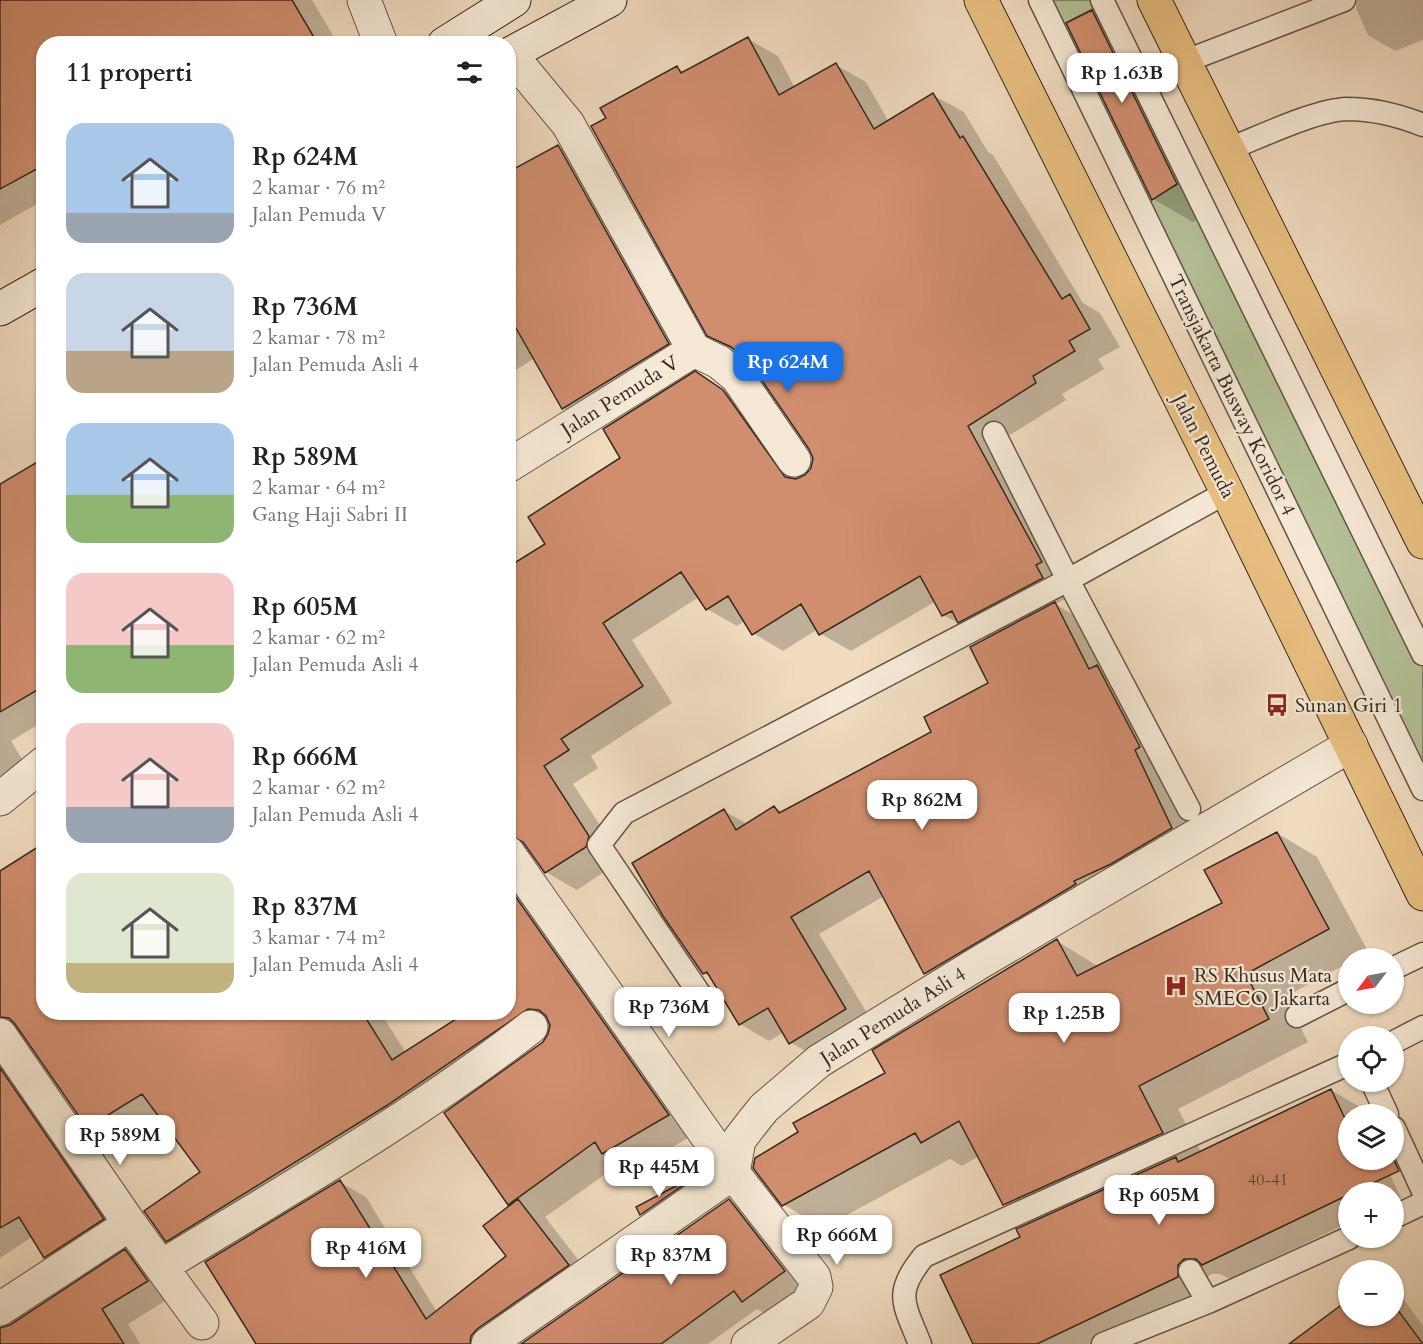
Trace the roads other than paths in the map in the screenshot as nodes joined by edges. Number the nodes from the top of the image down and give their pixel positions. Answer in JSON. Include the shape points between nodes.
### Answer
{"nodes":[{"id":1,"x":364,"y":0,"type":"edge"},
{"id":2,"x":514,"y":0,"type":"edge"},
{"id":3,"x":610,"y":0,"type":"edge"},
{"id":4,"x":981,"y":0,"type":"edge"},
{"id":5,"x":1040,"y":0,"type":"edge"},
{"id":6,"x":1102,"y":0,"type":"edge"},
{"id":7,"x":1154,"y":0,"type":"edge"},
{"id":8,"x":1344,"y":0,"type":"edge"},
{"id":9,"x":378,"y":36,"type":"edge"},
{"id":10,"x":457,"y":36,"type":"edge"},
{"id":11,"x":516,"y":51,"type":"edge"},
{"id":12,"x":1186,"y":61,"type":"junction"},
{"id":13,"x":516,"y":63,"type":"edge"},
{"id":14,"x":1423,"y":124,"type":"edge"},
{"id":15,"x":1229,"y":149,"type":"junction"},
{"id":16,"x":36,"y":289,"type":"edge"},
{"id":17,"x":0,"y":309,"type":"edge"},
{"id":18,"x":694,"y":350,"type":"junction"},
{"id":19,"x":994,"y":433,"type":"dead end"},
{"id":20,"x":794,"y":460,"type":"dead end"},
{"id":21,"x":516,"y":461,"type":"edge"},
{"id":22,"x":1227,"y":492,"type":"junction"},
{"id":23,"x":1423,"y":542,"type":"edge"},
{"id":24,"x":1068,"y":580,"type":"junction"},
{"id":25,"x":1423,"y":654,"type":"edge"},
{"id":26,"x":1351,"y":745,"type":"junction"},
{"id":27,"x":36,"y":770,"type":"edge"},
{"id":28,"x":1423,"y":789,"type":"edge"},
{"id":29,"x":0,"y":799,"type":"edge"},
{"id":30,"x":1190,"y":809,"type":"dead end"},
{"id":31,"x":516,"y":864,"type":"edge"},
{"id":32,"x":1423,"y":894,"type":"edge"},
{"id":33,"x":1423,"y":954,"type":"edge"},
{"id":34,"x":1404,"y":963,"type":"edge"},
{"id":35,"x":1338,"y":995,"type":"edge"},
{"id":36,"x":703,"y":999,"type":"dead end"},
{"id":37,"x":1297,"y":1016,"type":"dead end"},
{"id":38,"x":531,"y":1027,"type":"dead end"},
{"id":39,"x":1423,"y":1027,"type":"edge"},
{"id":40,"x":0,"y":1035,"type":"edge"},
{"id":41,"x":1404,"y":1037,"type":"edge"},
{"id":42,"x":1338,"y":1069,"type":"edge"},
{"id":43,"x":1404,"y":1150,"type":"edge"},
{"id":44,"x":733,"y":1173,"type":"junction"},
{"id":45,"x":1423,"y":1191,"type":"edge"},
{"id":46,"x":1423,"y":1203,"type":"edge"},
{"id":47,"x":1404,"y":1212,"type":"edge"},
{"id":48,"x":130,"y":1224,"type":"junction"},
{"id":49,"x":1338,"y":1243,"type":"edge"},
{"id":50,"x":162,"y":1266,"type":"junction"},
{"id":51,"x":1190,"y":1271,"type":"dead end"},
{"id":52,"x":1208,"y":1302,"type":"junction"},
{"id":53,"x":0,"y":1309,"type":"edge"},
{"id":54,"x":202,"y":1323,"type":"dead end"},
{"id":55,"x":488,"y":1344,"type":"edge"},
{"id":56,"x":748,"y":1344,"type":"edge"},
{"id":57,"x":920,"y":1344,"type":"edge"},
{"id":58,"x":1102,"y":1344,"type":"edge"}],
"edges":[{"from":1,"to":9,"type":"street"},
{"from":2,"to":10,"type":"street"},
{"from":3,"to":11,"type":"street"},
{"from":4,"to":22,"type":"main road","name":"Jalan Pemuda"},
{"from":5,"to":28,"type":"lane","name":"Transjakarta Busway Koridor 4"},
{"from":6,"to":25,"type":"lane"},
{"from":7,"to":12,"type":"main road"},
{"from":8,"to":12,"type":"lane"},
{"from":12,"to":15,"type":"main road"},
{"from":13,"to":18,"type":"street","via":[[568,124]]},
{"from":14,"to":15,"type":"lane","via":[[1395,114],[1345,109],[1306,119]]},
{"from":15,"to":23,"type":"main road"},
{"from":16,"to":17,"type":"street"},
{"from":18,"to":20,"type":"street","name":"Jalan Pemuda V","via":[[719,362],[737,377]]},
{"from":18,"to":21,"type":"street","name":"Jalan Pemuda V"},
{"from":19,"to":24,"type":"lane"},
{"from":22,"to":24,"type":"lane"},
{"from":22,"to":26,"type":"main road","name":"Jalan Pemuda"},
{"from":24,"to":30,"type":"lane"},
{"from":24,"to":36,"type":"lane","via":[[624,813],[599,845]]},
{"from":26,"to":32,"type":"main road","name":"Jalan Pemuda"},
{"from":26,"to":44,"type":"street","name":"Jalan Pemuda Asli 4","via":[[819,1061],[752,1123],[739,1140]]},
{"from":27,"to":29,"type":"street"},
{"from":31,"to":44,"type":"street"},
{"from":33,"to":34,"type":"lane"},
{"from":35,"to":37,"type":"lane"},
{"from":38,"to":50,"type":"street","via":[[385,1129]]},
{"from":39,"to":41,"type":"lane"},
{"from":40,"to":48,"type":"street"},
{"from":42,"to":57,"type":"lane","via":[[1139,1169],[924,1256],[908,1274],[903,1289],[906,1309]]},
{"from":43,"to":45,"type":"lane"},
{"from":44,"to":55,"type":"street"},
{"from":44,"to":56,"type":"street","via":[[814,1277],[816,1287],[807,1303]]},
{"from":46,"to":47,"type":"lane"},
{"from":48,"to":50,"type":"street"},
{"from":48,"to":53,"type":"street"},
{"from":49,"to":52,"type":"lane"},
{"from":50,"to":54,"type":"street"},
{"from":51,"to":52,"type":"lane"},
{"from":52,"to":58,"type":"lane"}]}
